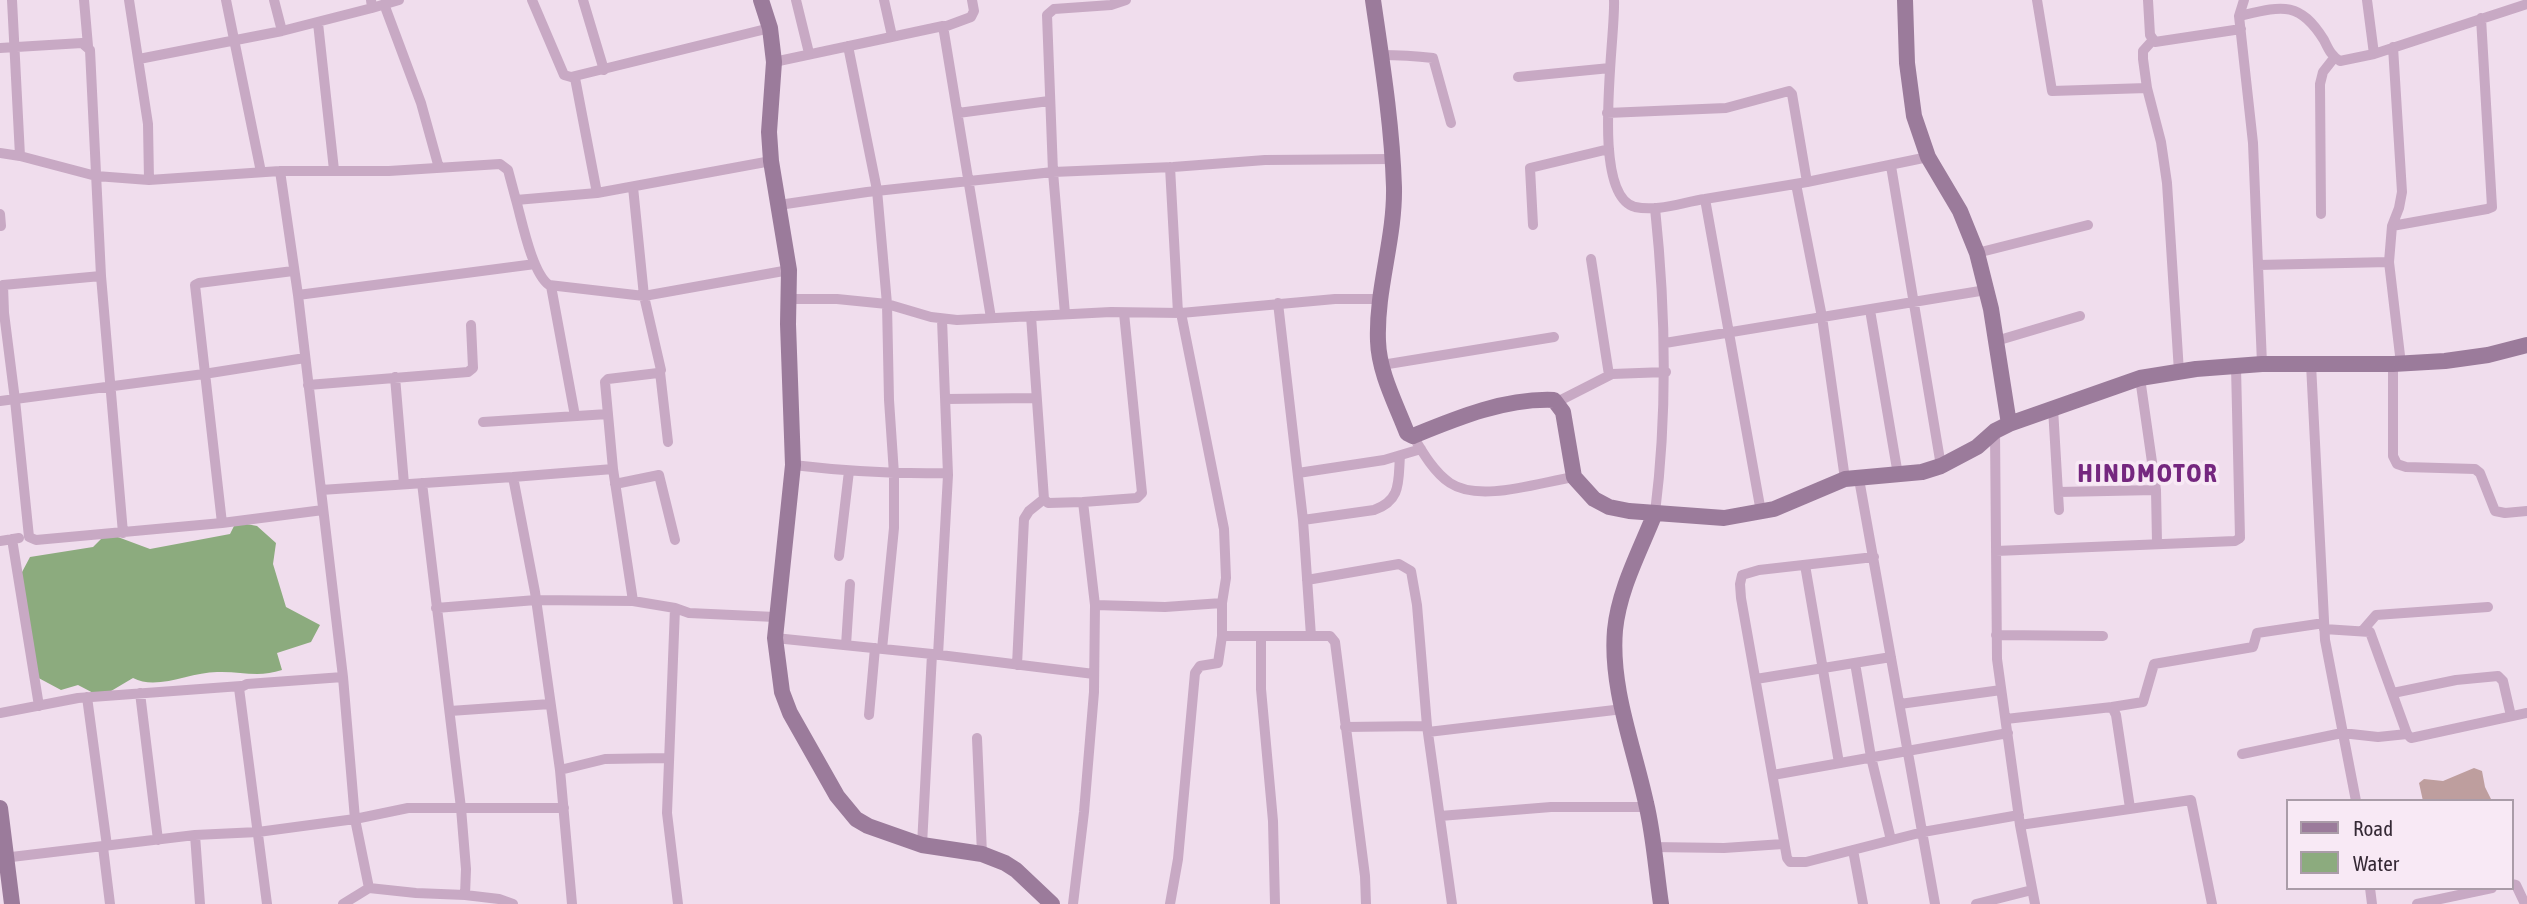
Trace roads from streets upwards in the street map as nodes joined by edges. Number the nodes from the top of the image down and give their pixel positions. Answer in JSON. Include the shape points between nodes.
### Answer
{"nodes":[{"id":1,"x":12,"y":0,"type":"edge"},
{"id":2,"x":84,"y":0,"type":"edge"},
{"id":3,"x":129,"y":0,"type":"edge"},
{"id":4,"x":226,"y":0,"type":"edge"},
{"id":5,"x":274,"y":0,"type":"edge"},
{"id":6,"x":399,"y":0,"type":"edge"},
{"id":7,"x":532,"y":0,"type":"edge"},
{"id":8,"x":583,"y":0,"type":"edge"},
{"id":9,"x":761,"y":0,"type":"edge"},
{"id":10,"x":796,"y":0,"type":"edge"},
{"id":11,"x":884,"y":0,"type":"edge"},
{"id":12,"x":972,"y":0,"type":"edge"},
{"id":13,"x":1126,"y":0,"type":"edge"},
{"id":14,"x":1373,"y":0,"type":"edge"},
{"id":15,"x":1615,"y":0,"type":"edge"},
{"id":16,"x":1905,"y":0,"type":"edge"},
{"id":17,"x":2037,"y":0,"type":"edge"},
{"id":18,"x":2148,"y":0,"type":"edge"},
{"id":19,"x":2244,"y":0,"type":"edge"},
{"id":20,"x":2367,"y":0,"type":"edge"},
{"id":21,"x":372,"y":4,"type":"edge"},
{"id":22,"x":2527,"y":4,"type":"edge"},
{"id":23,"x":384,"y":5,"type":"junction"},
{"id":24,"x":2300,"y":5,"type":"edge"},
{"id":25,"x":2239,"y":16,"type":"junction"},
{"id":26,"x":2481,"y":18,"type":"junction"},
{"id":27,"x":318,"y":23,"type":"junction"},
{"id":28,"x":944,"y":27,"type":"junction"},
{"id":29,"x":770,"y":28,"type":"junction"},
{"id":30,"x":2241,"y":29,"type":"junction"},
{"id":31,"x":282,"y":32,"type":"junction"},
{"id":32,"x":892,"y":36,"type":"junction"},
{"id":33,"x":236,"y":41,"type":"junction"},
{"id":34,"x":2152,"y":41,"type":"junction"},
{"id":35,"x":848,"y":46,"type":"junction"},
{"id":36,"x":88,"y":47,"type":"junction"},
{"id":37,"x":2393,"y":47,"type":"junction"},
{"id":38,"x":0,"y":48,"type":"edge"},
{"id":39,"x":13,"y":48,"type":"junction"},
{"id":40,"x":809,"y":53,"type":"junction"},
{"id":41,"x":2374,"y":54,"type":"junction"},
{"id":42,"x":1380,"y":55,"type":"junction"},
{"id":43,"x":2334,"y":58,"type":"junction"},
{"id":44,"x":139,"y":60,"type":"junction"},
{"id":45,"x":774,"y":62,"type":"junction"},
{"id":46,"x":1610,"y":68,"type":"junction"},
{"id":47,"x":604,"y":70,"type":"junction"},
{"id":48,"x":1518,"y":77,"type":"dead end"},
{"id":49,"x":575,"y":78,"type":"junction"},
{"id":50,"x":2147,"y":88,"type":"junction"},
{"id":51,"x":1049,"y":101,"type":"junction"},
{"id":52,"x":958,"y":113,"type":"junction"},
{"id":53,"x":1607,"y":113,"type":"junction"},
{"id":54,"x":1451,"y":123,"type":"dead end"},
{"id":55,"x":1609,"y":149,"type":"junction"},
{"id":56,"x":0,"y":153,"type":"edge"},
{"id":57,"x":20,"y":156,"type":"junction"},
{"id":58,"x":1928,"y":157,"type":"junction"},
{"id":59,"x":1392,"y":159,"type":"junction"},
{"id":60,"x":771,"y":161,"type":"junction"},
{"id":61,"x":1891,"y":166,"type":"junction"},
{"id":62,"x":1170,"y":167,"type":"junction"},
{"id":63,"x":439,"y":168,"type":"junction"},
{"id":64,"x":280,"y":170,"type":"junction"},
{"id":65,"x":334,"y":170,"type":"junction"},
{"id":66,"x":261,"y":172,"type":"junction"},
{"id":67,"x":1053,"y":172,"type":"junction"},
{"id":68,"x":96,"y":176,"type":"junction"},
{"id":69,"x":149,"y":180,"type":"junction"},
{"id":70,"x":967,"y":181,"type":"junction"},
{"id":71,"x":1802,"y":183,"type":"junction"},
{"id":72,"x":633,"y":187,"type":"junction"},
{"id":73,"x":877,"y":190,"type":"junction"},
{"id":74,"x":597,"y":193,"type":"junction"},
{"id":75,"x":1705,"y":199,"type":"junction"},
{"id":76,"x":516,"y":200,"type":"junction"},
{"id":77,"x":779,"y":205,"type":"junction"},
{"id":78,"x":1655,"y":208,"type":"junction"},
{"id":79,"x":0,"y":214,"type":"edge"},
{"id":80,"x":2321,"y":214,"type":"dead end"},
{"id":81,"x":1533,"y":225,"type":"dead end"},
{"id":82,"x":2088,"y":225,"type":"dead end"},
{"id":83,"x":1,"y":226,"type":"edge"},
{"id":84,"x":2392,"y":226,"type":"junction"},
{"id":85,"x":1977,"y":253,"type":"junction"},
{"id":86,"x":1591,"y":259,"type":"dead end"},
{"id":87,"x":2389,"y":262,"type":"junction"},
{"id":88,"x":535,"y":264,"type":"junction"},
{"id":89,"x":2258,"y":265,"type":"junction"},
{"id":90,"x":789,"y":270,"type":"junction"},
{"id":91,"x":293,"y":271,"type":"junction"},
{"id":92,"x":101,"y":276,"type":"junction"},
{"id":93,"x":551,"y":286,"type":"junction"},
{"id":94,"x":1986,"y":290,"type":"junction"},
{"id":95,"x":298,"y":295,"type":"junction"},
{"id":96,"x":644,"y":296,"type":"junction"},
{"id":97,"x":789,"y":299,"type":"junction"},
{"id":98,"x":1379,"y":299,"type":"junction"},
{"id":99,"x":1278,"y":303,"type":"junction"},
{"id":100,"x":1915,"y":303,"type":"junction"},
{"id":101,"x":887,"y":304,"type":"junction"},
{"id":102,"x":1870,"y":310,"type":"junction"},
{"id":103,"x":1124,"y":313,"type":"junction"},
{"id":104,"x":1179,"y":313,"type":"junction"},
{"id":105,"x":1065,"y":314,"type":"junction"},
{"id":106,"x":1031,"y":316,"type":"junction"},
{"id":107,"x":2080,"y":316,"type":"dead end"},
{"id":108,"x":1822,"y":317,"type":"junction"},
{"id":109,"x":991,"y":318,"type":"junction"},
{"id":110,"x":942,"y":319,"type":"junction"},
{"id":111,"x":471,"y":325,"type":"dead end"},
{"id":112,"x":1730,"y":332,"type":"junction"},
{"id":113,"x":1554,"y":337,"type":"dead end"},
{"id":114,"x":1996,"y":341,"type":"junction"},
{"id":115,"x":1665,"y":343,"type":"junction"},
{"id":116,"x":2527,"y":345,"type":"edge"},
{"id":117,"x":305,"y":358,"type":"junction"},
{"id":118,"x":2262,"y":364,"type":"junction"},
{"id":119,"x":2311,"y":364,"type":"junction"},
{"id":120,"x":2397,"y":364,"type":"junction"},
{"id":121,"x":1382,"y":365,"type":"junction"},
{"id":122,"x":2236,"y":367,"type":"junction"},
{"id":123,"x":660,"y":372,"type":"junction"},
{"id":124,"x":1666,"y":372,"type":"junction"},
{"id":125,"x":2179,"y":372,"type":"junction"},
{"id":126,"x":204,"y":374,"type":"junction"},
{"id":127,"x":1609,"y":375,"type":"junction"},
{"id":128,"x":395,"y":377,"type":"junction"},
{"id":129,"x":2140,"y":378,"type":"junction"},
{"id":130,"x":308,"y":385,"type":"junction"},
{"id":131,"x":111,"y":388,"type":"junction"},
{"id":132,"x":946,"y":398,"type":"junction"},
{"id":133,"x":1036,"y":398,"type":"junction"},
{"id":134,"x":15,"y":400,"type":"junction"},
{"id":135,"x":0,"y":401,"type":"edge"},
{"id":136,"x":1557,"y":402,"type":"junction"},
{"id":137,"x":2053,"y":408,"type":"junction"},
{"id":138,"x":608,"y":414,"type":"junction"},
{"id":139,"x":575,"y":416,"type":"junction"},
{"id":140,"x":483,"y":422,"type":"dead end"},
{"id":141,"x":2002,"y":427,"type":"junction"},
{"id":142,"x":668,"y":442,"type":"dead end"},
{"id":143,"x":1417,"y":443,"type":"junction"},
{"id":144,"x":1400,"y":456,"type":"junction"},
{"id":145,"x":793,"y":465,"type":"junction"},
{"id":146,"x":1941,"y":466,"type":"junction"},
{"id":147,"x":613,"y":469,"type":"junction"},
{"id":148,"x":849,"y":471,"type":"junction"},
{"id":149,"x":1298,"y":473,"type":"junction"},
{"id":150,"x":894,"y":474,"type":"junction"},
{"id":151,"x":948,"y":475,"type":"junction"},
{"id":152,"x":1898,"y":475,"type":"junction"},
{"id":153,"x":513,"y":477,"type":"junction"},
{"id":154,"x":1574,"y":477,"type":"junction"},
{"id":155,"x":1852,"y":479,"type":"junction"},
{"id":156,"x":422,"y":483,"type":"junction"},
{"id":157,"x":404,"y":484,"type":"junction"},
{"id":158,"x":615,"y":484,"type":"junction"},
{"id":159,"x":321,"y":490,"type":"junction"},
{"id":160,"x":2156,"y":490,"type":"junction"},
{"id":161,"x":2058,"y":492,"type":"junction"},
{"id":162,"x":1044,"y":499,"type":"junction"},
{"id":163,"x":1083,"y":502,"type":"junction"},
{"id":164,"x":323,"y":510,"type":"junction"},
{"id":165,"x":2059,"y":510,"type":"dead end"},
{"id":166,"x":2527,"y":511,"type":"edge"},
{"id":167,"x":1761,"y":512,"type":"junction"},
{"id":168,"x":1655,"y":513,"type":"junction"},
{"id":169,"x":1303,"y":520,"type":"junction"},
{"id":170,"x":222,"y":523,"type":"junction"},
{"id":171,"x":123,"y":533,"type":"junction"},
{"id":172,"x":29,"y":537,"type":"junction"},
{"id":173,"x":12,"y":539,"type":"junction"},
{"id":174,"x":676,"y":540,"type":"dead end"},
{"id":175,"x":0,"y":541,"type":"edge"},
{"id":176,"x":2157,"y":543,"type":"junction"},
{"id":177,"x":1996,"y":551,"type":"junction"},
{"id":178,"x":839,"y":556,"type":"dead end"},
{"id":179,"x":1874,"y":557,"type":"junction"},
{"id":180,"x":1805,"y":565,"type":"junction"},
{"id":181,"x":1307,"y":580,"type":"junction"},
{"id":182,"x":850,"y":584,"type":"dead end"},
{"id":183,"x":536,"y":600,"type":"junction"},
{"id":184,"x":634,"y":601,"type":"junction"},
{"id":185,"x":1222,"y":603,"type":"junction"},
{"id":186,"x":1095,"y":605,"type":"junction"},
{"id":187,"x":2488,"y":607,"type":"dead end"},
{"id":188,"x":436,"y":608,"type":"junction"},
{"id":189,"x":675,"y":608,"type":"junction"},
{"id":190,"x":775,"y":617,"type":"junction"},
{"id":191,"x":2324,"y":626,"type":"junction"},
{"id":192,"x":2363,"y":630,"type":"junction"},
{"id":193,"x":1996,"y":635,"type":"junction"},
{"id":194,"x":1222,"y":636,"type":"junction"},
{"id":195,"x":1261,"y":636,"type":"junction"},
{"id":196,"x":1311,"y":636,"type":"junction"},
{"id":197,"x":2103,"y":636,"type":"dead end"},
{"id":198,"x":775,"y":638,"type":"junction"},
{"id":199,"x":846,"y":646,"type":"junction"},
{"id":200,"x":878,"y":648,"type":"junction"},
{"id":201,"x":935,"y":654,"type":"junction"},
{"id":202,"x":1891,"y":657,"type":"junction"},
{"id":203,"x":1855,"y":663,"type":"junction"},
{"id":204,"x":1017,"y":665,"type":"junction"},
{"id":205,"x":1824,"y":668,"type":"junction"},
{"id":206,"x":1094,"y":674,"type":"junction"},
{"id":207,"x":343,"y":677,"type":"junction"},
{"id":208,"x":1756,"y":678,"type":"junction"},
{"id":209,"x":241,"y":686,"type":"junction"},
{"id":210,"x":2001,"y":690,"type":"junction"},
{"id":211,"x":141,"y":693,"type":"junction"},
{"id":212,"x":2393,"y":693,"type":"junction"},
{"id":213,"x":87,"y":697,"type":"junction"},
{"id":214,"x":550,"y":704,"type":"junction"},
{"id":215,"x":1900,"y":704,"type":"junction"},
{"id":216,"x":39,"y":706,"type":"junction"},
{"id":217,"x":2112,"y":707,"type":"junction"},
{"id":218,"x":1623,"y":709,"type":"junction"},
{"id":219,"x":450,"y":711,"type":"junction"},
{"id":220,"x":0,"y":713,"type":"edge"},
{"id":221,"x":2527,"y":713,"type":"edge"},
{"id":222,"x":869,"y":715,"type":"dead end"},
{"id":223,"x":2511,"y":716,"type":"junction"},
{"id":224,"x":2006,"y":719,"type":"junction"},
{"id":225,"x":1345,"y":727,"type":"junction"},
{"id":226,"x":1427,"y":729,"type":"junction"},
{"id":227,"x":2008,"y":733,"type":"junction"},
{"id":228,"x":2342,"y":733,"type":"junction"},
{"id":229,"x":2407,"y":734,"type":"junction"},
{"id":230,"x":977,"y":738,"type":"dead end"},
{"id":231,"x":1909,"y":750,"type":"junction"},
{"id":232,"x":2242,"y":754,"type":"dead end"},
{"id":233,"x":1871,"y":757,"type":"junction"},
{"id":234,"x":668,"y":758,"type":"junction"},
{"id":235,"x":1839,"y":763,"type":"junction"},
{"id":236,"x":560,"y":770,"type":"junction"},
{"id":237,"x":1773,"y":775,"type":"junction"},
{"id":238,"x":2356,"y":799,"type":"edge"},
{"id":239,"x":564,"y":807,"type":"junction"},
{"id":240,"x":1647,"y":807,"type":"junction"},
{"id":241,"x":0,"y":808,"type":"edge"},
{"id":242,"x":461,"y":808,"type":"junction"},
{"id":243,"x":2130,"y":808,"type":"junction"},
{"id":244,"x":1440,"y":816,"type":"junction"},
{"id":245,"x":355,"y":819,"type":"junction"},
{"id":246,"x":2019,"y":820,"type":"junction"},
{"id":247,"x":258,"y":832,"type":"junction"},
{"id":248,"x":1923,"y":832,"type":"junction"},
{"id":249,"x":195,"y":835,"type":"junction"},
{"id":250,"x":158,"y":840,"type":"junction"},
{"id":251,"x":1891,"y":840,"type":"junction"},
{"id":252,"x":1783,"y":844,"type":"junction"},
{"id":253,"x":922,"y":845,"type":"junction"},
{"id":254,"x":105,"y":846,"type":"junction"},
{"id":255,"x":1652,"y":848,"type":"junction"},
{"id":256,"x":1853,"y":850,"type":"junction"},
{"id":257,"x":982,"y":854,"type":"junction"},
{"id":258,"x":3,"y":858,"type":"edge"},
{"id":259,"x":2513,"y":884,"type":"edge"},
{"id":260,"x":369,"y":888,"type":"junction"},
{"id":261,"x":2032,"y":890,"type":"junction"},
{"id":262,"x":2483,"y":890,"type":"edge"},
{"id":263,"x":465,"y":895,"type":"junction"},
{"id":264,"x":12,"y":904,"type":"edge"},
{"id":265,"x":110,"y":904,"type":"edge"},
{"id":266,"x":200,"y":904,"type":"edge"},
{"id":267,"x":267,"y":904,"type":"edge"},
{"id":268,"x":342,"y":904,"type":"edge"},
{"id":269,"x":513,"y":904,"type":"edge"},
{"id":270,"x":572,"y":904,"type":"edge"},
{"id":271,"x":678,"y":904,"type":"edge"},
{"id":272,"x":1052,"y":904,"type":"edge"},
{"id":273,"x":1073,"y":904,"type":"edge"},
{"id":274,"x":1170,"y":904,"type":"edge"},
{"id":275,"x":1275,"y":904,"type":"edge"},
{"id":276,"x":1366,"y":904,"type":"edge"},
{"id":277,"x":1452,"y":904,"type":"edge"},
{"id":278,"x":1661,"y":904,"type":"edge"},
{"id":279,"x":1863,"y":904,"type":"edge"},
{"id":280,"x":1935,"y":904,"type":"edge"},
{"id":281,"x":1976,"y":904,"type":"edge"},
{"id":282,"x":2035,"y":904,"type":"edge"},
{"id":283,"x":2212,"y":904,"type":"edge"},
{"id":284,"x":2417,"y":904,"type":"edge"},
{"id":285,"x":2525,"y":904,"type":"edge"}],
"edges":[{"from":1,"to":39,"type":"street"},
{"from":2,"to":36,"type":"street"},
{"from":3,"to":44,"type":"street"},
{"from":4,"to":33,"type":"street"},
{"from":5,"to":31,"type":"street"},
{"from":6,"to":23,"type":"street"},
{"from":7,"to":49,"type":"street","via":[[564,75]]},
{"from":8,"to":47,"type":"street"},
{"from":9,"to":29,"type":"street"},
{"from":10,"to":40,"type":"street"},
{"from":11,"to":32,"type":"street"},
{"from":12,"to":28,"type":"street","via":[[971,16]]},
{"from":13,"to":51,"type":"street","via":[[1048,12]]},
{"from":14,"to":42,"type":"street"},
{"from":15,"to":46,"type":"street"},
{"from":16,"to":58,"type":"street","via":[[1910,92]]},
{"from":17,"to":50,"type":"street","via":[[2051,89]]},
{"from":18,"to":34,"type":"street"},
{"from":19,"to":25,"type":"street"},
{"from":20,"to":41,"type":"street"},
{"from":21,"to":23,"type":"street"},
{"from":21,"to":27,"type":"street"},
{"from":22,"to":26,"type":"street"},
{"from":23,"to":63,"type":"street","via":[[421,103]]},
{"from":24,"to":25,"type":"street"},
{"from":24,"to":43,"type":"street"},
{"from":25,"to":30,"type":"street"},
{"from":26,"to":37,"type":"street"},
{"from":26,"to":84,"type":"street","via":[[2492,207]]},
{"from":27,"to":31,"type":"street"},
{"from":27,"to":65,"type":"street"},
{"from":28,"to":32,"type":"street"},
{"from":28,"to":52,"type":"street"},
{"from":29,"to":45,"type":"street"},
{"from":29,"to":47,"type":"street"},
{"from":30,"to":34,"type":"street"},
{"from":30,"to":89,"type":"street","via":[[2253,143]]},
{"from":31,"to":33,"type":"street"},
{"from":32,"to":35,"type":"street"},
{"from":33,"to":44,"type":"street"},
{"from":33,"to":66,"type":"street"},
{"from":34,"to":50,"type":"street","via":[[2143,54]]},
{"from":35,"to":40,"type":"street"},
{"from":35,"to":73,"type":"street"},
{"from":36,"to":39,"type":"street","via":[[82,43]]},
{"from":36,"to":68,"type":"street"},
{"from":37,"to":41,"type":"street"},
{"from":37,"to":84,"type":"street","via":[[2402,192]]},
{"from":38,"to":39,"type":"street"},
{"from":39,"to":57,"type":"street"},
{"from":40,"to":45,"type":"street"},
{"from":41,"to":43,"type":"street","via":[[2344,61]]},
{"from":42,"to":54,"type":"street","via":[[1433,58]]},
{"from":42,"to":59,"type":"street"},
{"from":43,"to":80,"type":"street","via":[[2320,85]]},
{"from":44,"to":69,"type":"street","via":[[148,124]]},
{"from":45,"to":60,"type":"street"},
{"from":46,"to":48,"type":"street"},
{"from":46,"to":53,"type":"street"},
{"from":47,"to":49,"type":"street"},
{"from":49,"to":74,"type":"street"},
{"from":50,"to":125,"type":"street","via":[[2167,183]]},
{"from":51,"to":52,"type":"street"},
{"from":51,"to":67,"type":"street"},
{"from":52,"to":70,"type":"street"},
{"from":53,"to":55,"type":"street"},
{"from":53,"to":71,"type":"street","via":[[1726,108],[1789,92]]},
{"from":55,"to":78,"type":"street","via":[[1623,199],[1634,207]]},
{"from":55,"to":81,"type":"street","via":[[1530,168]]},
{"from":56,"to":57,"type":"street"},
{"from":57,"to":68,"type":"street"},
{"from":58,"to":61,"type":"street"},
{"from":58,"to":85,"type":"street","via":[[1960,211]]},
{"from":59,"to":62,"type":"street","via":[[1265,160]]},
{"from":59,"to":98,"type":"street","via":[[1390,238]]},
{"from":60,"to":72,"type":"street"},
{"from":60,"to":77,"type":"street"},
{"from":61,"to":71,"type":"street"},
{"from":61,"to":100,"type":"street"},
{"from":62,"to":67,"type":"street"},
{"from":62,"to":104,"type":"street"},
{"from":63,"to":65,"type":"street"},
{"from":63,"to":76,"type":"street","via":[[503,165]]},
{"from":64,"to":65,"type":"street"},
{"from":64,"to":66,"type":"street"},
{"from":64,"to":91,"type":"street"},
{"from":66,"to":69,"type":"street"},
{"from":67,"to":70,"type":"street"},
{"from":67,"to":105,"type":"street"},
{"from":68,"to":69,"type":"street"},
{"from":68,"to":92,"type":"street"},
{"from":70,"to":73,"type":"street"},
{"from":70,"to":109,"type":"street"},
{"from":71,"to":75,"type":"street"},
{"from":71,"to":108,"type":"street"},
{"from":72,"to":74,"type":"street"},
{"from":72,"to":96,"type":"street"},
{"from":73,"to":77,"type":"street"},
{"from":73,"to":101,"type":"street"},
{"from":74,"to":76,"type":"street"},
{"from":75,"to":78,"type":"street"},
{"from":75,"to":112,"type":"street"},
{"from":76,"to":88,"type":"street"},
{"from":77,"to":90,"type":"street"},
{"from":78,"to":115,"type":"street"},
{"from":79,"to":83,"type":"street"},
{"from":82,"to":85,"type":"street"},
{"from":84,"to":87,"type":"street"},
{"from":85,"to":94,"type":"street"},
{"from":86,"to":127,"type":"street"},
{"from":87,"to":89,"type":"street"},
{"from":87,"to":120,"type":"street"},
{"from":88,"to":93,"type":"street"},
{"from":88,"to":95,"type":"street"},
{"from":89,"to":118,"type":"street"},
{"from":90,"to":96,"type":"street"},
{"from":90,"to":97,"type":"street"},
{"from":91,"to":95,"type":"street"},
{"from":91,"to":126,"type":"street","via":[[196,284]]},
{"from":92,"to":131,"type":"street"},
{"from":92,"to":134,"type":"street","via":[[3,285]]},
{"from":93,"to":96,"type":"street"},
{"from":93,"to":139,"type":"street"},
{"from":94,"to":100,"type":"street"},
{"from":94,"to":114,"type":"street"},
{"from":95,"to":117,"type":"street"},
{"from":96,"to":123,"type":"street"},
{"from":97,"to":101,"type":"street"},
{"from":97,"to":145,"type":"street"},
{"from":98,"to":99,"type":"street"},
{"from":98,"to":121,"type":"street"},
{"from":99,"to":104,"type":"street"},
{"from":99,"to":149,"type":"street"},
{"from":100,"to":102,"type":"street"},
{"from":100,"to":146,"type":"street"},
{"from":101,"to":110,"type":"street"},
{"from":101,"to":150,"type":"street"},
{"from":102,"to":108,"type":"street"},
{"from":102,"to":152,"type":"street"},
{"from":103,"to":104,"type":"street"},
{"from":103,"to":105,"type":"street"},
{"from":103,"to":163,"type":"street","via":[[1142,493],[1137,498]]},
{"from":104,"to":185,"type":"street","via":[[1224,529]]},
{"from":105,"to":106,"type":"street"},
{"from":106,"to":109,"type":"street"},
{"from":106,"to":133,"type":"street"},
{"from":107,"to":114,"type":"street"},
{"from":108,"to":112,"type":"street"},
{"from":108,"to":155,"type":"street"},
{"from":109,"to":110,"type":"street"},
{"from":110,"to":132,"type":"street"},
{"from":111,"to":128,"type":"street","via":[[470,371]]},
{"from":112,"to":115,"type":"street"},
{"from":112,"to":167,"type":"street"},
{"from":113,"to":121,"type":"street"},
{"from":114,"to":141,"type":"street"},
{"from":115,"to":124,"type":"street"},
{"from":116,"to":120,"type":"street","via":[[2467,358]]},
{"from":117,"to":126,"type":"street"},
{"from":117,"to":130,"type":"street"},
{"from":118,"to":119,"type":"street"},
{"from":118,"to":122,"type":"street"},
{"from":119,"to":120,"type":"street"},
{"from":119,"to":191,"type":"street"},
{"from":120,"to":166,"type":"street","via":[[2393,456],[2397,464],[2475,469],[2495,511]]},
{"from":121,"to":143,"type":"street","via":[[1407,433]]},
{"from":122,"to":125,"type":"street"},
{"from":122,"to":176,"type":"street","via":[[2240,538]]},
{"from":123,"to":138,"type":"street","via":[[607,380]]},
{"from":123,"to":142,"type":"street"},
{"from":124,"to":127,"type":"street"},
{"from":124,"to":168,"type":"street"},
{"from":125,"to":129,"type":"street"},
{"from":126,"to":131,"type":"street"},
{"from":126,"to":170,"type":"street"},
{"from":127,"to":136,"type":"street"},
{"from":128,"to":130,"type":"street"},
{"from":128,"to":157,"type":"street"},
{"from":129,"to":137,"type":"street"},
{"from":129,"to":160,"type":"street"},
{"from":130,"to":159,"type":"street"},
{"from":131,"to":134,"type":"street"},
{"from":131,"to":171,"type":"street"},
{"from":132,"to":133,"type":"street"},
{"from":132,"to":151,"type":"street"},
{"from":133,"to":162,"type":"street"},
{"from":134,"to":135,"type":"street"},
{"from":134,"to":172,"type":"street"},
{"from":136,"to":143,"type":"street","via":[[1532,399],[1487,409]]},
{"from":136,"to":154,"type":"street","via":[[1563,412]]},
{"from":137,"to":141,"type":"street"},
{"from":137,"to":161,"type":"street"},
{"from":138,"to":139,"type":"street"},
{"from":138,"to":147,"type":"street"},
{"from":139,"to":140,"type":"street"},
{"from":141,"to":146,"type":"street"},
{"from":141,"to":177,"type":"street"},
{"from":143,"to":144,"type":"street"},
{"from":143,"to":154,"type":"street","via":[[1448,482],[1460,489],[1476,492]]},
{"from":144,"to":149,"type":"street"},
{"from":144,"to":169,"type":"street","via":[[1397,490],[1384,506]]},
{"from":145,"to":148,"type":"street"},
{"from":145,"to":190,"type":"street"},
{"from":146,"to":152,"type":"street"},
{"from":147,"to":153,"type":"street"},
{"from":147,"to":158,"type":"street"},
{"from":148,"to":150,"type":"street"},
{"from":148,"to":178,"type":"street"},
{"from":149,"to":169,"type":"street"},
{"from":150,"to":151,"type":"street"},
{"from":150,"to":200,"type":"street","via":[[893,541]]},
{"from":151,"to":201,"type":"street"},
{"from":152,"to":155,"type":"street"},
{"from":153,"to":156,"type":"street"},
{"from":153,"to":183,"type":"street"},
{"from":154,"to":168,"type":"street","via":[[1594,499],[1609,507]]},
{"from":155,"to":167,"type":"street"},
{"from":155,"to":179,"type":"street"},
{"from":156,"to":157,"type":"street"},
{"from":156,"to":188,"type":"street"},
{"from":157,"to":159,"type":"street"},
{"from":158,"to":174,"type":"street","via":[[659,475]]},
{"from":158,"to":184,"type":"street"},
{"from":159,"to":164,"type":"street"},
{"from":160,"to":161,"type":"street"},
{"from":160,"to":176,"type":"street"},
{"from":161,"to":165,"type":"street"},
{"from":162,"to":163,"type":"street","via":[[1048,503]]},
{"from":162,"to":204,"type":"street","via":[[1024,519]]},
{"from":163,"to":186,"type":"street"},
{"from":164,"to":170,"type":"street"},
{"from":164,"to":207,"type":"street"},
{"from":167,"to":168,"type":"street","via":[[1724,518]]},
{"from":168,"to":218,"type":"street","via":[[1619,605],[1615,651]]},
{"from":169,"to":181,"type":"street"},
{"from":170,"to":171,"type":"street"},
{"from":171,"to":172,"type":"street"},
{"from":172,"to":173,"type":"street"},
{"from":173,"to":175,"type":"street"},
{"from":173,"to":216,"type":"street"},
{"from":176,"to":177,"type":"street"},
{"from":177,"to":193,"type":"street"},
{"from":179,"to":180,"type":"street"},
{"from":179,"to":202,"type":"street"},
{"from":180,"to":205,"type":"street"},
{"from":180,"to":208,"type":"street","via":[[1742,575],[1741,597]]},
{"from":181,"to":196,"type":"street"},
{"from":181,"to":226,"type":"street","via":[[1406,566],[1417,605]]},
{"from":182,"to":199,"type":"street"},
{"from":183,"to":184,"type":"street"},
{"from":183,"to":188,"type":"street"},
{"from":183,"to":214,"type":"street"},
{"from":184,"to":189,"type":"street"},
{"from":185,"to":186,"type":"street"},
{"from":185,"to":194,"type":"street"},
{"from":186,"to":206,"type":"street"},
{"from":187,"to":192,"type":"street","via":[[2376,615]]},
{"from":188,"to":219,"type":"street"},
{"from":189,"to":190,"type":"street","via":[[692,614]]},
{"from":189,"to":234,"type":"street"},
{"from":190,"to":198,"type":"street"},
{"from":191,"to":192,"type":"street"},
{"from":191,"to":217,"type":"street","via":[[2257,633],[2253,646],[2154,664],[2143,702]]},
{"from":191,"to":228,"type":"street"},
{"from":192,"to":212,"type":"street","via":[[2372,636]]},
{"from":193,"to":197,"type":"street"},
{"from":193,"to":210,"type":"street"},
{"from":194,"to":195,"type":"street"},
{"from":194,"to":274,"type":"street","via":[[1218,663],[1200,666],[1195,673]]},
{"from":195,"to":196,"type":"street"},
{"from":195,"to":275,"type":"street"},
{"from":196,"to":225,"type":"street","via":[[1330,636],[1335,642]]},
{"from":198,"to":199,"type":"street"},
{"from":198,"to":253,"type":"street","via":[[790,713],[847,811],[868,827]]},
{"from":199,"to":200,"type":"street"},
{"from":200,"to":201,"type":"street"},
{"from":200,"to":222,"type":"street"},
{"from":201,"to":204,"type":"street"},
{"from":201,"to":253,"type":"street"},
{"from":202,"to":203,"type":"street"},
{"from":202,"to":215,"type":"street"},
{"from":203,"to":205,"type":"street"},
{"from":203,"to":233,"type":"street"},
{"from":204,"to":206,"type":"street"},
{"from":205,"to":208,"type":"street"},
{"from":205,"to":235,"type":"street"},
{"from":206,"to":273,"type":"street"},
{"from":207,"to":209,"type":"street"},
{"from":207,"to":245,"type":"street"},
{"from":208,"to":237,"type":"street"},
{"from":209,"to":211,"type":"street"},
{"from":209,"to":247,"type":"street"},
{"from":210,"to":215,"type":"street"},
{"from":210,"to":224,"type":"street"},
{"from":211,"to":213,"type":"street"},
{"from":211,"to":250,"type":"street"},
{"from":212,"to":223,"type":"street","via":[[2498,676]]},
{"from":212,"to":229,"type":"street"},
{"from":213,"to":216,"type":"street"},
{"from":213,"to":254,"type":"street"},
{"from":214,"to":219,"type":"street"},
{"from":214,"to":236,"type":"street"},
{"from":215,"to":231,"type":"street"},
{"from":216,"to":220,"type":"street"},
{"from":217,"to":224,"type":"street"},
{"from":217,"to":243,"type":"street"},
{"from":218,"to":226,"type":"street"},
{"from":218,"to":240,"type":"street"},
{"from":219,"to":242,"type":"street"},
{"from":221,"to":223,"type":"street"},
{"from":223,"to":229,"type":"street","via":[[2416,738]]},
{"from":224,"to":227,"type":"street"},
{"from":225,"to":226,"type":"street"},
{"from":225,"to":276,"type":"street"},
{"from":226,"to":244,"type":"street"},
{"from":227,"to":231,"type":"street"},
{"from":227,"to":246,"type":"street"},
{"from":228,"to":229,"type":"street"},
{"from":228,"to":232,"type":"street"},
{"from":228,"to":238,"type":"street"},
{"from":230,"to":257,"type":"street"},
{"from":231,"to":233,"type":"street"},
{"from":231,"to":248,"type":"street"},
{"from":233,"to":235,"type":"street"},
{"from":233,"to":251,"type":"street"},
{"from":234,"to":236,"type":"street","via":[[605,759]]},
{"from":234,"to":271,"type":"street","via":[[667,813]]},
{"from":235,"to":237,"type":"street"},
{"from":236,"to":239,"type":"street"},
{"from":237,"to":252,"type":"street"},
{"from":239,"to":242,"type":"street"},
{"from":239,"to":270,"type":"street"},
{"from":240,"to":244,"type":"street","via":[[1551,807]]},
{"from":240,"to":255,"type":"street"},
{"from":241,"to":258,"type":"street"},
{"from":242,"to":245,"type":"street","via":[[408,808]]},
{"from":242,"to":263,"type":"street"},
{"from":243,"to":246,"type":"street"},
{"from":243,"to":283,"type":"street","via":[[2193,801]]},
{"from":244,"to":277,"type":"street"},
{"from":245,"to":247,"type":"street"},
{"from":245,"to":260,"type":"street"},
{"from":246,"to":248,"type":"street"},
{"from":246,"to":261,"type":"street"},
{"from":247,"to":249,"type":"street"},
{"from":247,"to":267,"type":"street"},
{"from":248,"to":251,"type":"street"},
{"from":248,"to":280,"type":"street"},
{"from":249,"to":250,"type":"street"},
{"from":249,"to":266,"type":"street"},
{"from":250,"to":254,"type":"street"},
{"from":251,"to":256,"type":"street"},
{"from":252,"to":255,"type":"street"},
{"from":252,"to":256,"type":"street","via":[[1787,858],[1795,863]]},
{"from":253,"to":257,"type":"street"},
{"from":254,"to":258,"type":"street"},
{"from":254,"to":265,"type":"street"},
{"from":255,"to":278,"type":"street"},
{"from":256,"to":279,"type":"street"},
{"from":257,"to":272,"type":"street","via":[[1016,870]]},
{"from":258,"to":264,"type":"street"},
{"from":259,"to":285,"type":"street"},
{"from":260,"to":263,"type":"street"},
{"from":260,"to":268,"type":"street"},
{"from":261,"to":281,"type":"street"},
{"from":261,"to":282,"type":"street"},
{"from":262,"to":284,"type":"street"},
{"from":263,"to":269,"type":"street"}]}
